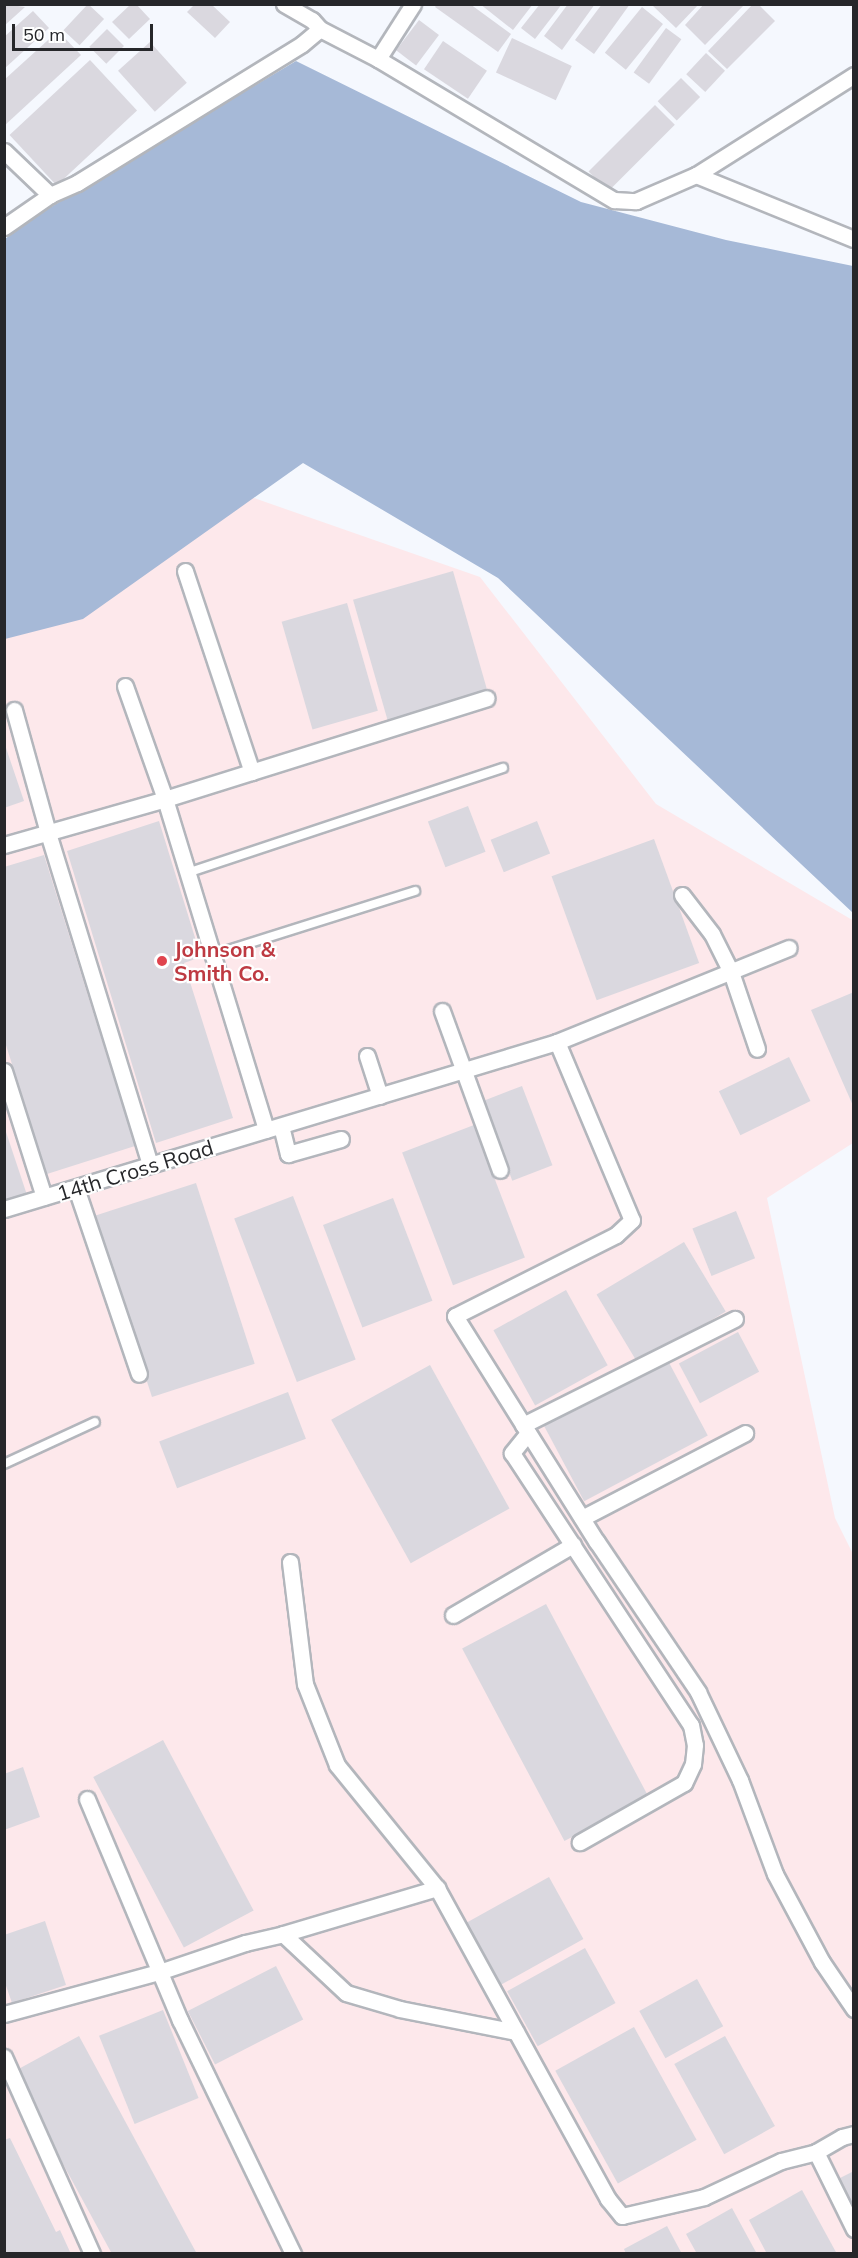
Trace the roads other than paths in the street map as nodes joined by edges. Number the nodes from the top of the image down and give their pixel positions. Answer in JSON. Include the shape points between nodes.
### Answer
{"nodes":[{"id":1,"x":284,"y":4,"type":"edge"},
{"id":2,"x":413,"y":4,"type":"edge"},
{"id":3,"x":320,"y":29,"type":"junction"},
{"id":4,"x":378,"y":58,"type":"junction"},
{"id":5,"x":854,"y":75,"type":"edge"},
{"id":6,"x":4,"y":151,"type":"edge"},
{"id":7,"x":696,"y":175,"type":"junction"},
{"id":8,"x":50,"y":195,"type":"junction"},
{"id":9,"x":4,"y":227,"type":"edge"},
{"id":10,"x":854,"y":239,"type":"edge"},
{"id":11,"x":185,"y":571,"type":"dead end"},
{"id":12,"x":125,"y":686,"type":"dead end"},
{"id":13,"x":487,"y":698,"type":"dead end"},
{"id":14,"x":14,"y":710,"type":"dead end"},
{"id":15,"x":503,"y":768,"type":"dead end"},
{"id":16,"x":252,"y":772,"type":"junction"},
{"id":17,"x":165,"y":799,"type":"junction"},
{"id":18,"x":48,"y":832,"type":"junction"},
{"id":19,"x":4,"y":845,"type":"edge"},
{"id":20,"x":187,"y":873,"type":"junction"},
{"id":21,"x":415,"y":891,"type":"dead end"},
{"id":22,"x":682,"y":895,"type":"dead end"},
{"id":23,"x":789,"y":948,"type":"dead end"},
{"id":24,"x":212,"y":955,"type":"junction"},
{"id":25,"x":731,"y":972,"type":"junction"},
{"id":26,"x":442,"y":1011,"type":"dead end"},
{"id":27,"x":557,"y":1042,"type":"junction"},
{"id":28,"x":757,"y":1049,"type":"dead end"},
{"id":29,"x":367,"y":1056,"type":"dead end"},
{"id":30,"x":4,"y":1071,"type":"edge"},
{"id":31,"x":463,"y":1071,"type":"junction"},
{"id":32,"x":380,"y":1096,"type":"junction"},
{"id":33,"x":281,"y":1126,"type":"junction"},
{"id":34,"x":266,"y":1130,"type":"junction"},
{"id":35,"x":341,"y":1139,"type":"dead end"},
{"id":36,"x":150,"y":1165,"type":"junction"},
{"id":37,"x":500,"y":1170,"type":"dead end"},
{"id":38,"x":76,"y":1188,"type":"junction"},
{"id":39,"x":44,"y":1197,"type":"junction"},
{"id":40,"x":4,"y":1209,"type":"edge"},
{"id":41,"x":735,"y":1319,"type":"dead end"},
{"id":42,"x":139,"y":1374,"type":"dead end"},
{"id":43,"x":95,"y":1422,"type":"dead end"},
{"id":44,"x":525,"y":1429,"type":"junction"},
{"id":45,"x":745,"y":1433,"type":"dead end"},
{"id":46,"x":4,"y":1464,"type":"edge"},
{"id":47,"x":582,"y":1518,"type":"junction"},
{"id":48,"x":573,"y":1545,"type":"junction"},
{"id":49,"x":290,"y":1562,"type":"dead end"},
{"id":50,"x":453,"y":1615,"type":"dead end"},
{"id":51,"x":87,"y":1799,"type":"dead end"},
{"id":52,"x":580,"y":1842,"type":"dead end"},
{"id":53,"x":437,"y":1888,"type":"junction"},
{"id":54,"x":283,"y":1934,"type":"junction"},
{"id":55,"x":162,"y":1971,"type":"junction"},
{"id":56,"x":854,"y":2009,"type":"edge"},
{"id":57,"x":4,"y":2014,"type":"edge"},
{"id":58,"x":516,"y":2032,"type":"junction"},
{"id":59,"x":4,"y":2057,"type":"edge"},
{"id":60,"x":854,"y":2134,"type":"edge"},
{"id":61,"x":816,"y":2152,"type":"junction"},
{"id":62,"x":854,"y":2229,"type":"edge"},
{"id":63,"x":92,"y":2253,"type":"edge"},
{"id":64,"x":293,"y":2253,"type":"edge"}],
"edges":[{"from":1,"to":3,"type":"street"},
{"from":2,"to":4,"type":"street"},
{"from":3,"to":4,"type":"street"},
{"from":3,"to":8,"type":"street","via":[[302,44],[77,183]]},
{"from":4,"to":7,"type":"street","via":[[614,200],[636,201]]},
{"from":5,"to":7,"type":"street"},
{"from":6,"to":8,"type":"street"},
{"from":7,"to":10,"type":"street"},
{"from":8,"to":9,"type":"street"},
{"from":11,"to":16,"type":"street"},
{"from":12,"to":17,"type":"street"},
{"from":13,"to":16,"type":"street"},
{"from":14,"to":18,"type":"street"},
{"from":15,"to":20,"type":"lane"},
{"from":16,"to":17,"type":"street"},
{"from":17,"to":18,"type":"street"},
{"from":17,"to":20,"type":"street"},
{"from":18,"to":19,"type":"street"},
{"from":18,"to":36,"type":"street"},
{"from":20,"to":24,"type":"street"},
{"from":21,"to":24,"type":"lane"},
{"from":22,"to":25,"type":"street","via":[[712,934]]},
{"from":23,"to":25,"type":"street","name":"14th Cross Road"},
{"from":24,"to":34,"type":"street"},
{"from":25,"to":27,"type":"street","name":"14th Cross Road"},
{"from":25,"to":28,"type":"street"},
{"from":26,"to":31,"type":"street"},
{"from":27,"to":31,"type":"street","name":"14th Cross Road"},
{"from":27,"to":44,"type":"street","via":[[632,1220],[616,1235],[455,1316]]},
{"from":29,"to":32,"type":"street"},
{"from":30,"to":39,"type":"street"},
{"from":31,"to":32,"type":"street","name":"14th Cross Road"},
{"from":31,"to":37,"type":"street"},
{"from":32,"to":33,"type":"street","name":"14th Cross Road"},
{"from":33,"to":34,"type":"street","name":"14th Cross Road"},
{"from":33,"to":35,"type":"street","via":[[288,1154]]},
{"from":34,"to":36,"type":"street","name":"14th Cross Road"},
{"from":36,"to":38,"type":"street","name":"14th Cross Road"},
{"from":38,"to":39,"type":"street","name":"14th Cross Road"},
{"from":38,"to":42,"type":"street"},
{"from":39,"to":40,"type":"street","name":"14th Cross Road"},
{"from":41,"to":44,"type":"street"},
{"from":43,"to":46,"type":"lane"},
{"from":44,"to":47,"type":"street"},
{"from":44,"to":48,"type":"street","via":[[512,1453]]},
{"from":45,"to":47,"type":"street"},
{"from":47,"to":56,"type":"street","via":[[698,1692],[740,1780],[775,1874],[822,1962]]},
{"from":48,"to":50,"type":"street"},
{"from":48,"to":52,"type":"street","via":[[691,1725],[695,1745],[693,1764],[684,1783]]},
{"from":49,"to":53,"type":"street","via":[[305,1684],[337,1765]]},
{"from":51,"to":55,"type":"street"},
{"from":53,"to":54,"type":"street"},
{"from":53,"to":58,"type":"street"},
{"from":54,"to":55,"type":"street"},
{"from":54,"to":58,"type":"street","via":[[346,1993],[400,2009]]},
{"from":55,"to":57,"type":"street"},
{"from":55,"to":64,"type":"street","via":[[180,2020]]},
{"from":58,"to":61,"type":"street","via":[[608,2199],[622,2216],[704,2197],[781,2161]]},
{"from":59,"to":63,"type":"street"},
{"from":60,"to":61,"type":"street"},
{"from":61,"to":62,"type":"street"}]}
